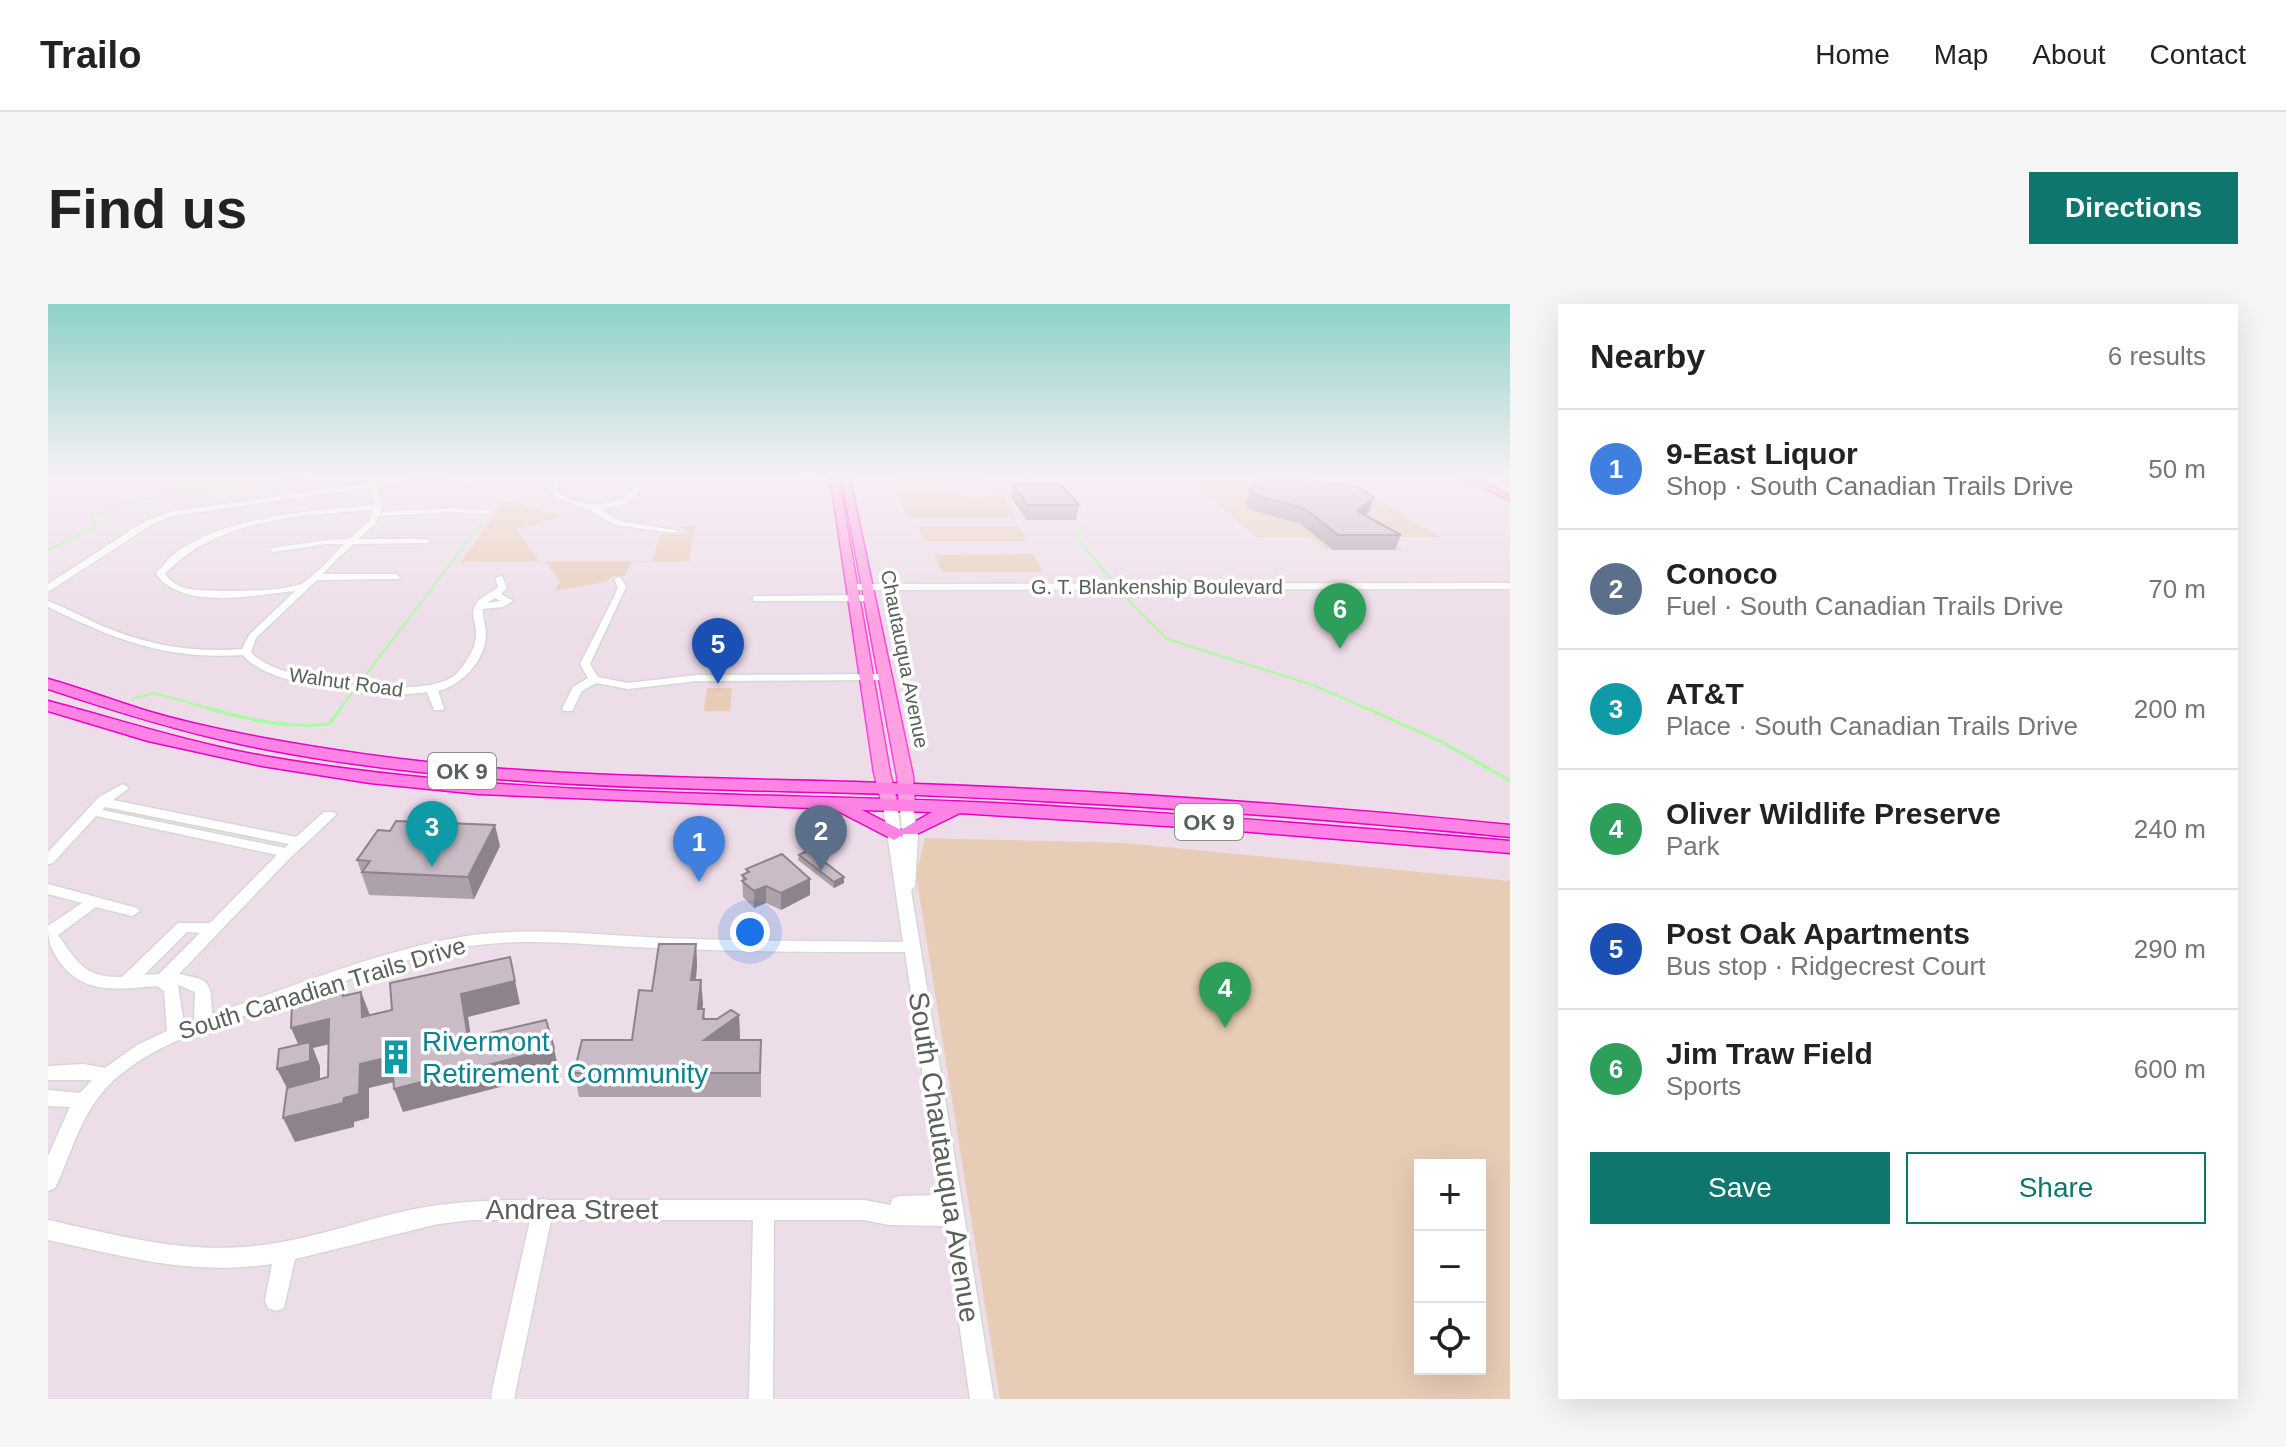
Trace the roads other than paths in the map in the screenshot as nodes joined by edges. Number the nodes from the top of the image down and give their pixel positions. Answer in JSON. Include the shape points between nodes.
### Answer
{"nodes":[{"id":1,"x":147,"y":526,"type":"edge"},
{"id":2,"x":264,"y":526,"type":"edge"},
{"id":3,"x":365,"y":526,"type":"edge"},
{"id":4,"x":635,"y":526,"type":"edge"},
{"id":5,"x":842,"y":526,"type":"edge"},
{"id":6,"x":855,"y":526,"type":"edge"},
{"id":7,"x":675,"y":531,"type":"dead end"},
{"id":8,"x":427,"y":541,"type":"dead end"},
{"id":9,"x":353,"y":542,"type":"junction"},
{"id":10,"x":274,"y":550,"type":"dead end"},
{"id":11,"x":316,"y":577,"type":"junction"},
{"id":12,"x":396,"y":577,"type":"dead end"},
{"id":13,"x":499,"y":578,"type":"dead end"},
{"id":14,"x":618,"y":580,"type":"dead end"},
{"id":15,"x":1510,"y":586,"type":"edge"},
{"id":16,"x":48,"y":588,"type":"edge"},
{"id":17,"x":303,"y":588,"type":"junction"},
{"id":18,"x":853,"y":593,"type":"junction"},
{"id":19,"x":869,"y":593,"type":"junction"},
{"id":20,"x":756,"y":599,"type":"dead end"},
{"id":21,"x":48,"y":604,"type":"edge"},
{"id":22,"x":246,"y":652,"type":"junction"},
{"id":23,"x":867,"y":677,"type":"junction"},
{"id":24,"x":886,"y":677,"type":"junction"},
{"id":25,"x":594,"y":679,"type":"junction"},
{"id":26,"x":48,"y":684,"type":"edge"},
{"id":27,"x":432,"y":690,"type":"junction"},
{"id":28,"x":48,"y":706,"type":"edge"},
{"id":29,"x":438,"y":708,"type":"dead end"},
{"id":30,"x":568,"y":709,"type":"dead end"},
{"id":31,"x":123,"y":788,"type":"dead end"},
{"id":32,"x":897,"y":797,"type":"junction"},
{"id":33,"x":835,"y":803,"type":"junction"},
{"id":34,"x":98,"y":807,"type":"junction"},
{"id":35,"x":958,"y":807,"type":"junction"},
{"id":36,"x":329,"y":815,"type":"dead end"},
{"id":37,"x":1510,"y":831,"type":"edge"},
{"id":38,"x":902,"y":832,"type":"junction"},
{"id":39,"x":294,"y":847,"type":"junction"},
{"id":40,"x":1510,"y":847,"type":"edge"},
{"id":41,"x":48,"y":860,"type":"edge"},
{"id":42,"x":50,"y":891,"type":"edge"},
{"id":43,"x":94,"y":901,"type":"junction"},
{"id":44,"x":132,"y":911,"type":"dead end"},
{"id":45,"x":214,"y":928,"type":"junction"},
{"id":46,"x":48,"y":934,"type":"edge"},
{"id":47,"x":911,"y":947,"type":"junction"},
{"id":48,"x":162,"y":981,"type":"junction"},
{"id":49,"x":127,"y":982,"type":"junction"},
{"id":50,"x":203,"y":1023,"type":"junction"},
{"id":51,"x":176,"y":1032,"type":"junction"},
{"id":52,"x":48,"y":1073,"type":"edge"},
{"id":53,"x":109,"y":1076,"type":"junction"},
{"id":54,"x":48,"y":1098,"type":"edge"},
{"id":55,"x":84,"y":1101,"type":"junction"},
{"id":56,"x":48,"y":1182,"type":"edge"},
{"id":57,"x":543,"y":1208,"type":"junction"},
{"id":58,"x":764,"y":1209,"type":"junction"},
{"id":59,"x":952,"y":1211,"type":"junction"},
{"id":60,"x":48,"y":1230,"type":"edge"},
{"id":61,"x":286,"y":1251,"type":"junction"},
{"id":62,"x":276,"y":1300,"type":"dead end"},
{"id":63,"x":503,"y":1395,"type":"dead end"},
{"id":64,"x":761,"y":1399,"type":"edge"},
{"id":65,"x":982,"y":1399,"type":"edge"}],
"edges":[{"from":1,"to":16,"type":"street"},
{"from":2,"to":17,"type":"street","via":[[220,532],[160,574],[168,584],[204,595]]},
{"from":3,"to":9,"type":"street"},
{"from":4,"to":7,"type":"street"},
{"from":5,"to":18,"type":"main road","name":"Chautauqua Avenue"},
{"from":6,"to":19,"type":"main road","name":"Chautauqua Avenue"},
{"from":8,"to":9,"type":"street"},
{"from":9,"to":10,"type":"street"},
{"from":9,"to":11,"type":"street"},
{"from":11,"to":12,"type":"street"},
{"from":11,"to":17,"type":"street"},
{"from":13,"to":27,"type":"street","name":"Walnut Road","via":[[504,585],[480,606],[477,648],[456,680]]},
{"from":14,"to":25,"type":"street","via":[[622,587],[616,606],[585,664]]},
{"from":15,"to":19,"type":"street","name":"G. T. Blankenship Boulevard"},
{"from":17,"to":22,"type":"street","via":[[252,637]]},
{"from":18,"to":19,"type":"street","name":"G. T. Blankenship Boulevard"},
{"from":18,"to":20,"type":"street","name":"G. T. Blankenship Boulevard"},
{"from":18,"to":23,"type":"main road","name":"Chautauqua Avenue"},
{"from":19,"to":24,"type":"main road","name":"Chautauqua Avenue"},
{"from":21,"to":22,"type":"street","via":[[137,644],[194,655]]},
{"from":22,"to":27,"type":"street","name":"Walnut Road","via":[[267,670],[369,689]]},
{"from":23,"to":24,"type":"street"},
{"from":23,"to":25,"type":"street","via":[[686,678],[628,686]]},
{"from":23,"to":32,"type":"main road","name":"Chautauqua Avenue"},
{"from":24,"to":32,"type":"main road","name":"Chautauqua Avenue"},
{"from":25,"to":30,"type":"street","via":[[577,689]]},
{"from":26,"to":32,"type":"highway","number":"OK 9","via":[[114,709],[265,745],[435,769]]},
{"from":27,"to":29,"type":"street"},
{"from":28,"to":33,"type":"highway","number":"OK 9","via":[[165,742],[368,778],[513,792]]},
{"from":31,"to":34,"type":"street"},
{"from":32,"to":33,"type":"highway","number":"OK 9"},
{"from":32,"to":35,"type":"highway","number":"OK 9"},
{"from":32,"to":37,"type":"highway","number":"OK 9","via":[[1192,804]]},
{"from":32,"to":38,"type":"street","name":"South Chautauqua Avenue"},
{"from":33,"to":38,"type":"highway"},
{"from":34,"to":39,"type":"street"},
{"from":34,"to":41,"type":"street"},
{"from":35,"to":38,"type":"highway"},
{"from":35,"to":40,"type":"highway","number":"OK 9"},
{"from":36,"to":39,"type":"street"},
{"from":38,"to":47,"type":"street","name":"South Chautauqua Avenue"},
{"from":39,"to":45,"type":"street"},
{"from":42,"to":43,"type":"street"},
{"from":43,"to":44,"type":"street"},
{"from":43,"to":46,"type":"street"},
{"from":45,"to":48,"type":"street"},
{"from":45,"to":49,"type":"street","via":[[183,927]]},
{"from":46,"to":49,"type":"street","via":[[84,977]]},
{"from":47,"to":50,"type":"street","name":"South Canadian Trails Drive","via":[[547,938],[469,941],[390,961]]},
{"from":47,"to":59,"type":"street","name":"South Chautauqua Avenue"},
{"from":48,"to":49,"type":"street"},
{"from":48,"to":50,"type":"street","via":[[183,980],[203,989]]},
{"from":48,"to":51,"type":"street","via":[[172,989]]},
{"from":50,"to":51,"type":"street","name":"South Canadian Trails Drive"},
{"from":51,"to":53,"type":"street","name":"South Canadian Trails Drive"},
{"from":52,"to":53,"type":"street"},
{"from":53,"to":55,"type":"street","name":"South Canadian Trails Drive"},
{"from":54,"to":55,"type":"street"},
{"from":55,"to":56,"type":"street","name":"South Canadian Trails Drive"},
{"from":57,"to":58,"type":"street","name":"Andrea Street"},
{"from":57,"to":61,"type":"street","name":"Andrea Street","via":[[453,1211]]},
{"from":57,"to":63,"type":"street"},
{"from":58,"to":59,"type":"street","name":"Andrea Street","via":[[889,1215]]},
{"from":58,"to":64,"type":"street"},
{"from":59,"to":65,"type":"street","name":"South Chautauqua Avenue"},
{"from":60,"to":61,"type":"street","name":"Andrea Street","via":[[212,1259]]},
{"from":61,"to":62,"type":"street"}]}
